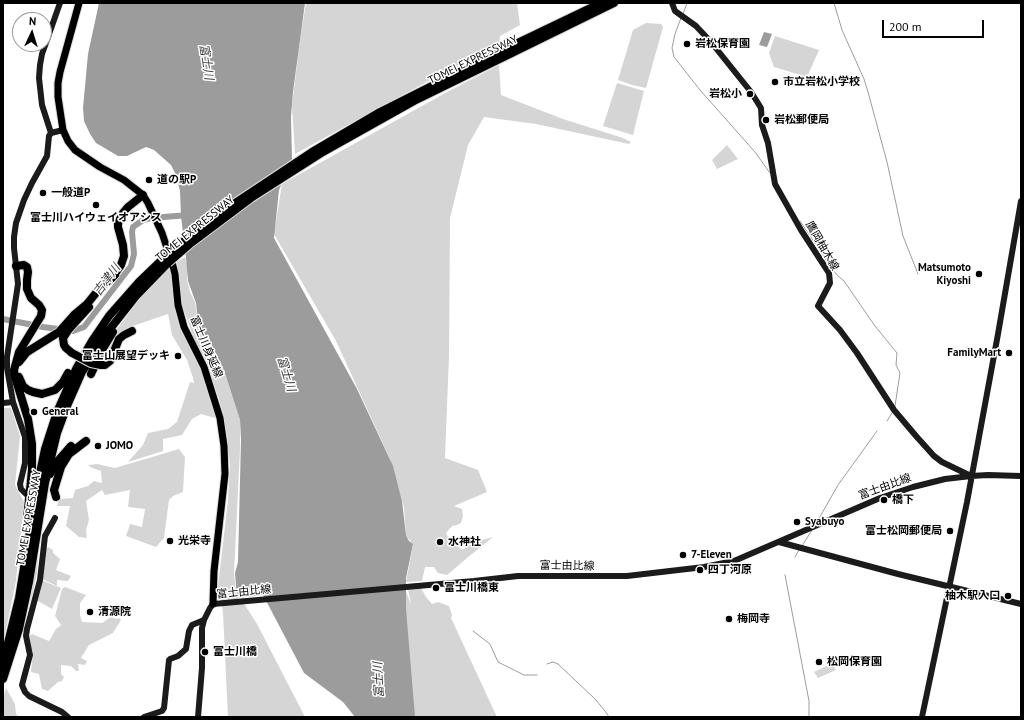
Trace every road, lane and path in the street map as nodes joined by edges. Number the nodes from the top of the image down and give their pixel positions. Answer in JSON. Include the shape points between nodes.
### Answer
{"nodes":[{"id":1,"x":60,"y":3,"type":"edge"},
{"id":2,"x":79,"y":3,"type":"edge"},
{"id":3,"x":601,"y":3,"type":"edge"},
{"id":4,"x":614,"y":3,"type":"edge"},
{"id":5,"x":672,"y":3,"type":"edge"},
{"id":6,"x":509,"y":50,"type":"junction"},
{"id":7,"x":63,"y":130,"type":"junction"},
{"id":8,"x":50,"y":134,"type":"junction"},
{"id":9,"x":143,"y":195,"type":"junction"},
{"id":10,"x":1021,"y":201,"type":"edge"},
{"id":11,"x":167,"y":260,"type":"junction"},
{"id":12,"x":16,"y":266,"type":"junction"},
{"id":13,"x":161,"y":270,"type":"junction"},
{"id":14,"x":127,"y":294,"type":"junction"},
{"id":15,"x":71,"y":323,"type":"junction"},
{"id":16,"x":132,"y":331,"type":"dead end"},
{"id":17,"x":91,"y":374,"type":"dead end"},
{"id":18,"x":13,"y":402,"type":"junction"},
{"id":19,"x":3,"y":403,"type":"edge"},
{"id":20,"x":86,"y":442,"type":"dead end"},
{"id":21,"x":71,"y":446,"type":"dead end"},
{"id":22,"x":971,"y":476,"type":"junction"},
{"id":23,"x":1021,"y":476,"type":"edge"},
{"id":24,"x":26,"y":494,"type":"dead end"},
{"id":25,"x":56,"y":498,"type":"dead end"},
{"id":26,"x":40,"y":514,"type":"junction"},
{"id":27,"x":55,"y":518,"type":"dead end"},
{"id":28,"x":779,"y":542,"type":"junction"},
{"id":29,"x":22,"y":576,"type":"junction"},
{"id":30,"x":949,"y":585,"type":"junction"},
{"id":31,"x":213,"y":604,"type":"junction"},
{"id":32,"x":1021,"y":604,"type":"edge"},
{"id":33,"x":204,"y":620,"type":"junction"},
{"id":34,"x":3,"y":659,"type":"edge"},
{"id":35,"x":4,"y":678,"type":"edge"},
{"id":36,"x":68,"y":717,"type":"edge"},
{"id":37,"x":144,"y":717,"type":"edge"},
{"id":38,"x":198,"y":717,"type":"edge"},
{"id":39,"x":922,"y":717,"type":"edge"}],
"edges":[{"from":1,"to":8,"type":"main road","via":[[42,54],[39,78],[42,105]]},
{"from":2,"to":7,"type":"main road","name":"富士川身延線","via":[[58,83]]},
{"from":3,"to":6,"type":"highway","name":"TOMEI EXPRESSWAY"},
{"from":4,"to":6,"type":"highway","name":"TOMEI EXPRESSWAY"},
{"from":5,"to":22,"type":"main road","name":"鷹岡柚木線","via":[[674,10],[696,26],[759,103],[775,184],[829,273],[830,283],[818,306],[857,353],[894,410],[934,456]]},
{"from":6,"to":11,"type":"highway","name":"TOMEI EXPRESSWAY","bridge":true,"via":[[380,112],[312,152],[226,208],[196,231]]},
{"from":7,"to":8,"type":"main road"},
{"from":7,"to":9,"type":"main road","name":"富士川身延線","via":[[75,150],[94,164],[124,180]]},
{"from":8,"to":12,"type":"main road","via":[[47,156],[29,189],[16,223]]},
{"from":9,"to":15,"type":"highway","via":[[128,207],[118,223],[124,256],[121,265],[115,275],[75,314]]},
{"from":9,"to":31,"type":"main road","name":"富士川身延線","via":[[162,233],[175,274],[180,314],[204,367],[223,434],[225,474],[214,571]]},
{"from":10,"to":22,"type":"main road"},
{"from":11,"to":13,"type":"highway","name":"TOMEI EXPRESSWAY"},
{"from":11,"to":14,"type":"highway","name":"TOMEI EXPRESSWAY"},
{"from":12,"to":18,"type":"main road","via":[[18,284],[7,357],[8,382]]},
{"from":12,"to":29,"type":"highway","via":[[27,267],[27,289],[31,298],[41,307],[42,313],[19,352],[14,370],[28,419],[32,444]]},
{"from":13,"to":17,"type":"highway","via":[[116,328]]},
{"from":13,"to":26,"type":"highway","name":"TOMEI EXPRESSWAY","via":[[115,321],[96,348],[78,381],[57,433]]},
{"from":14,"to":15,"type":"highway","via":[[104,319],[59,386],[46,393],[32,392],[20,382],[20,360],[27,352]]},
{"from":14,"to":29,"type":"highway","name":"TOMEI EXPRESSWAY","via":[[92,341],[70,380],[57,412],[45,449]]},
{"from":15,"to":16,"type":"highway","bridge":true,"via":[[63,341],[66,348],[91,363],[101,365],[110,361],[119,339]]},
{"from":18,"to":19,"type":"main road"},
{"from":18,"to":24,"type":"main road","via":[[25,437],[25,464],[20,484]]},
{"from":20,"to":25,"type":"highway","via":[[69,454],[61,466],[54,490]]},
{"from":21,"to":26,"type":"highway","via":[[50,475]]},
{"from":22,"to":23,"type":"main road","name":"富士由比線"},
{"from":22,"to":28,"type":"main road","name":"富士由比線","via":[[928,483],[893,493]]},
{"from":22,"to":30,"type":"main road"},
{"from":26,"to":35,"type":"highway","name":"TOMEI EXPRESSWAY","via":[[23,611]]},
{"from":27,"to":36,"type":"main road","via":[[45,536],[40,580],[27,629],[30,655],[22,685],[24,692],[29,696]]},
{"from":28,"to":30,"type":"main road"},
{"from":28,"to":31,"type":"main road","name":"富士由比線","via":[[734,561],[627,576],[518,576]]},
{"from":29,"to":34,"type":"highway","name":"TOMEI EXPRESSWAY","via":[[15,618]]},
{"from":30,"to":32,"type":"main road"},
{"from":30,"to":39,"type":"main road"},
{"from":31,"to":33,"type":"main road","name":"富士由比線"},
{"from":33,"to":37,"type":"main road","via":[[192,625],[184,651],[170,659],[164,708]]},
{"from":33,"to":38,"type":"main road","name":"富士由比線"}]}
